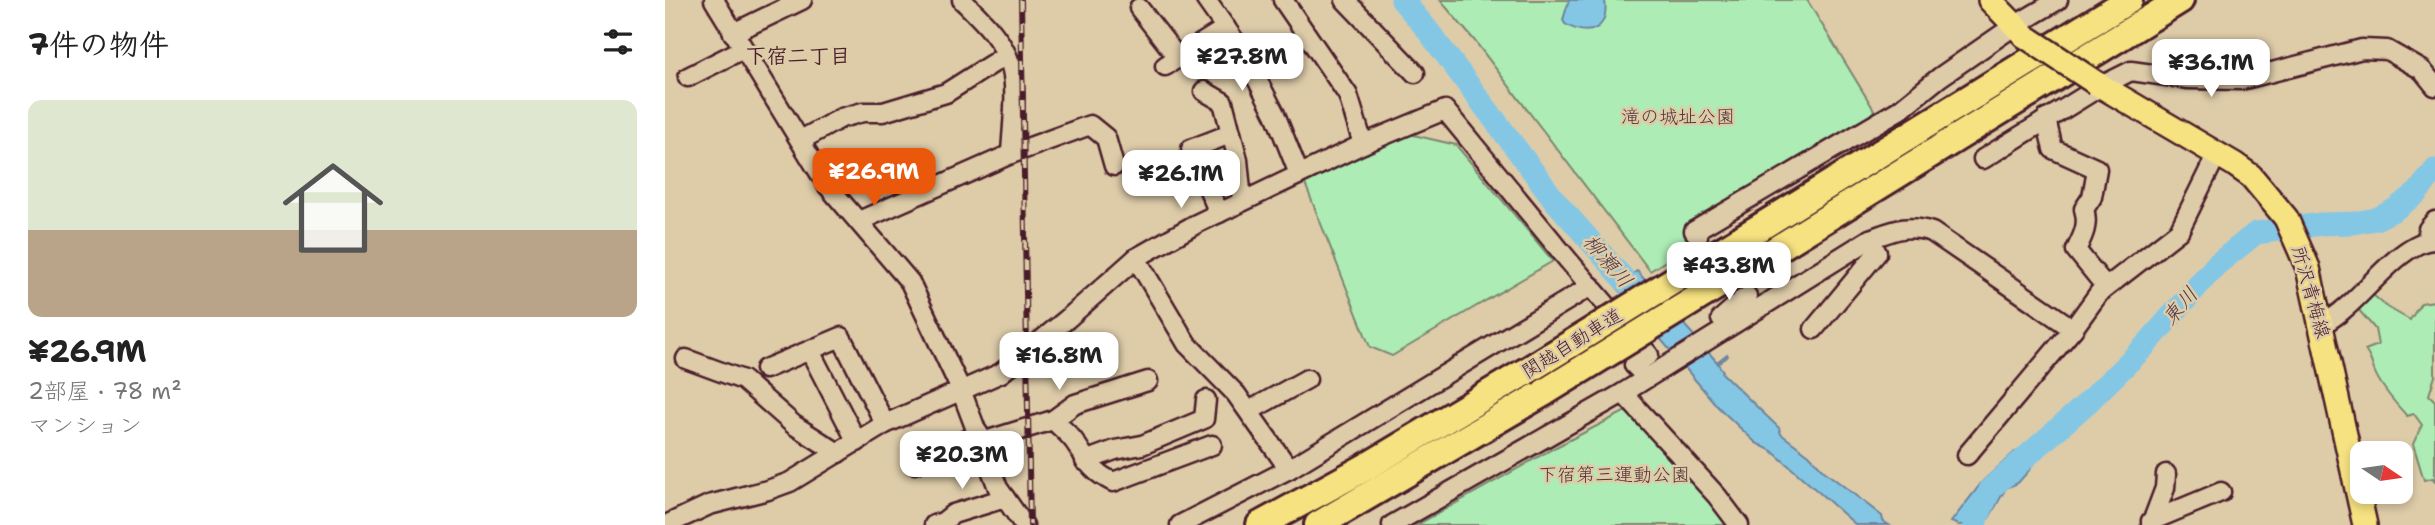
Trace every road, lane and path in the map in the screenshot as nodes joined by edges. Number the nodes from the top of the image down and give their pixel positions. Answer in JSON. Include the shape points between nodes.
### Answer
{"nodes":[{"id":1,"x":714,"y":0,"type":"edge"},
{"id":2,"x":802,"y":0,"type":"edge"},
{"id":3,"x":962,"y":0,"type":"edge"},
{"id":4,"x":1206,"y":0,"type":"edge"},
{"id":5,"x":1283,"y":0,"type":"edge"},
{"id":6,"x":1345,"y":0,"type":"edge"},
{"id":7,"x":1990,"y":0,"type":"edge"},
{"id":8,"x":2058,"y":0,"type":"edge"},
{"id":9,"x":2129,"y":0,"type":"edge"},
{"id":10,"x":2180,"y":0,"type":"edge"},
{"id":11,"x":1139,"y":8,"type":"dead end"},
{"id":12,"x":1226,"y":28,"type":"junction"},
{"id":13,"x":2020,"y":31,"type":"junction"},
{"id":14,"x":733,"y":33,"type":"junction"},
{"id":15,"x":743,"y":49,"type":"junction"},
{"id":16,"x":1006,"y":55,"type":"junction"},
{"id":17,"x":1415,"y":73,"type":"dead end"},
{"id":18,"x":688,"y":77,"type":"dead end"},
{"id":19,"x":2098,"y":85,"type":"junction"},
{"id":20,"x":2435,"y":86,"type":"edge"},
{"id":21,"x":1203,"y":91,"type":"dead end"},
{"id":22,"x":2046,"y":119,"type":"junction"},
{"id":23,"x":1230,"y":134,"type":"junction"},
{"id":24,"x":801,"y":140,"type":"junction"},
{"id":25,"x":1363,"y":144,"type":"junction"},
{"id":26,"x":1011,"y":154,"type":"junction"},
{"id":27,"x":2217,"y":154,"type":"junction"},
{"id":28,"x":1983,"y":159,"type":"dead end"},
{"id":29,"x":1114,"y":166,"type":"dead end"},
{"id":30,"x":1299,"y":174,"type":"junction"},
{"id":31,"x":1242,"y":201,"type":"junction"},
{"id":32,"x":1219,"y":213,"type":"junction"},
{"id":33,"x":2435,"y":220,"type":"edge"},
{"id":34,"x":859,"y":221,"type":"junction"},
{"id":35,"x":1870,"y":239,"type":"junction"},
{"id":36,"x":2431,"y":240,"type":"edge"},
{"id":37,"x":1708,"y":244,"type":"junction"},
{"id":38,"x":1136,"y":258,"type":"junction"},
{"id":39,"x":1741,"y":283,"type":"junction"},
{"id":40,"x":1591,"y":286,"type":"junction"},
{"id":41,"x":2106,"y":287,"type":"junction"},
{"id":42,"x":1759,"y":311,"type":"junction"},
{"id":43,"x":2322,"y":325,"type":"junction"},
{"id":44,"x":1814,"y":329,"type":"dead end"},
{"id":45,"x":2074,"y":329,"type":"junction"},
{"id":46,"x":810,"y":351,"type":"junction"},
{"id":47,"x":686,"y":359,"type":"dead end"},
{"id":48,"x":765,"y":369,"type":"dead end"},
{"id":49,"x":1651,"y":374,"type":"junction"},
{"id":50,"x":1307,"y":379,"type":"dead end"},
{"id":51,"x":1148,"y":382,"type":"dead end"},
{"id":52,"x":961,"y":390,"type":"junction"},
{"id":53,"x":1623,"y":393,"type":"junction"},
{"id":54,"x":1206,"y":400,"type":"dead end"},
{"id":55,"x":1249,"y":411,"type":"junction"},
{"id":56,"x":1053,"y":420,"type":"junction"},
{"id":57,"x":885,"y":424,"type":"junction"},
{"id":58,"x":981,"y":438,"type":"junction"},
{"id":59,"x":857,"y":442,"type":"junction"},
{"id":60,"x":1212,"y":445,"type":"dead end"},
{"id":61,"x":838,"y":453,"type":"junction"},
{"id":62,"x":1968,"y":455,"type":"dead end"},
{"id":63,"x":1085,"y":461,"type":"junction"},
{"id":64,"x":914,"y":464,"type":"dead end"},
{"id":65,"x":1289,"y":469,"type":"junction"},
{"id":66,"x":2167,"y":474,"type":"dead end"},
{"id":67,"x":2221,"y":492,"type":"dead end"},
{"id":68,"x":1005,"y":498,"type":"junction"},
{"id":69,"x":2151,"y":523,"type":"edge"},
{"id":70,"x":666,"y":525,"type":"edge"},
{"id":71,"x":934,"y":525,"type":"edge"},
{"id":72,"x":1024,"y":525,"type":"edge"},
{"id":73,"x":1180,"y":525,"type":"edge"},
{"id":74,"x":1260,"y":525,"type":"edge"},
{"id":75,"x":1318,"y":525,"type":"edge"},
{"id":76,"x":1392,"y":525,"type":"edge"},
{"id":77,"x":1738,"y":525,"type":"edge"},
{"id":78,"x":2365,"y":525,"type":"edge"}],
"edges":[{"from":1,"to":14,"type":"street"},
{"from":2,"to":14,"type":"street"},
{"from":3,"to":16,"type":"street","via":[[989,27]]},
{"from":4,"to":12,"type":"street"},
{"from":5,"to":25,"type":"street","via":[[1348,95]]},
{"from":6,"to":17,"type":"street"},
{"from":7,"to":13,"type":"main road","name":"所沢青梅線"},
{"from":8,"to":13,"type":"street"},
{"from":9,"to":37,"type":"highway","name":"関越自動車道"},
{"from":10,"to":39,"type":"highway","name":"関越自動車道"},
{"from":11,"to":12,"type":"street","via":[[1172,62]]},
{"from":12,"to":30,"type":"street","via":[[1275,114]]},
{"from":13,"to":19,"type":"main road","name":"所沢青梅線","bridge":true},
{"from":13,"to":37,"type":"street","via":[[1940,77],[1899,110],[1694,231]]},
{"from":14,"to":15,"type":"street"},
{"from":15,"to":18,"type":"street"},
{"from":15,"to":24,"type":"street"},
{"from":16,"to":24,"type":"street","via":[[946,93],[883,112],[841,118]]},
{"from":16,"to":26,"type":"street","via":[[1013,87]]},
{"from":19,"to":20,"type":"street","via":[[2131,71],[2241,80],[2362,49],[2387,50],[2422,70]]},
{"from":19,"to":22,"type":"street"},
{"from":19,"to":27,"type":"main road","name":"所沢青梅線"},
{"from":21,"to":23,"type":"street","via":[[1223,102]]},
{"from":22,"to":28,"type":"street"},
{"from":22,"to":41,"type":"street","via":[[2053,149],[2097,169],[2092,197],[2084,209],[2088,219],[2085,231],[2076,250]]},
{"from":23,"to":31,"type":"street"},
{"from":23,"to":32,"type":"street","via":[[1191,149]]},
{"from":24,"to":34,"type":"street","via":[[827,185]]},
{"from":25,"to":30,"type":"street"},
{"from":25,"to":40,"type":"street","via":[[1445,110]]},
{"from":26,"to":29,"type":"street","via":[[1090,125],[1106,138]]},
{"from":26,"to":34,"type":"street"},
{"from":27,"to":41,"type":"street","via":[[2179,231]]},
{"from":27,"to":43,"type":"main road","name":"所沢青梅線","via":[[2251,176],[2290,225],[2315,290]]},
{"from":30,"to":31,"type":"street"},
{"from":31,"to":32,"type":"street"},
{"from":32,"to":38,"type":"street"},
{"from":33,"to":36,"type":"street","via":[[2428,229]]},
{"from":34,"to":52,"type":"street","via":[[910,282]]},
{"from":35,"to":42,"type":"street"},
{"from":35,"to":44,"type":"street","via":[[1878,253]]},
{"from":35,"to":45,"type":"street","via":[[1914,226],[1932,232]]},
{"from":36,"to":43,"type":"street","via":[[2402,255]]},
{"from":37,"to":74,"type":"highway","name":"関越自動車道","bridge":true,"via":[[1525,372]]},
{"from":38,"to":52,"type":"street","via":[[1001,373]]},
{"from":38,"to":55,"type":"street","via":[[1187,344]]},
{"from":39,"to":42,"type":"street","via":[[1747,296],[1721,320],[1753,302]]},
{"from":39,"to":75,"type":"highway","name":"関越自動車道","bridge":true},
{"from":40,"to":49,"type":"street","via":[[1649,355],[1635,365]]},
{"from":40,"to":65,"type":"street"},
{"from":41,"to":45,"type":"street"},
{"from":42,"to":49,"type":"street"},
{"from":43,"to":78,"type":"main road","name":"所沢青梅線"},
{"from":45,"to":62,"type":"street"},
{"from":46,"to":48,"type":"street"},
{"from":46,"to":57,"type":"street","via":[[841,337]]},
{"from":46,"to":59,"type":"street"},
{"from":47,"to":61,"type":"street","via":[[743,380],[794,425]]},
{"from":49,"to":53,"type":"street"},
{"from":50,"to":55,"type":"street"},
{"from":51,"to":56,"type":"street","via":[[1075,404]]},
{"from":52,"to":57,"type":"street"},
{"from":52,"to":58,"type":"street"},
{"from":53,"to":76,"type":"street"},
{"from":53,"to":77,"type":"street"},
{"from":54,"to":63,"type":"street","via":[[1204,419],[1142,445]]},
{"from":55,"to":65,"type":"street"},
{"from":56,"to":58,"type":"street"},
{"from":56,"to":63,"type":"street"},
{"from":57,"to":59,"type":"street"},
{"from":58,"to":64,"type":"street"},
{"from":58,"to":68,"type":"street"},
{"from":59,"to":61,"type":"street"},
{"from":60,"to":63,"type":"street","via":[[1113,482]]},
{"from":61,"to":70,"type":"street","via":[[790,482],[709,505]]},
{"from":65,"to":73,"type":"street"},
{"from":66,"to":69,"type":"street"},
{"from":67,"to":69,"type":"street"},
{"from":68,"to":71,"type":"street","via":[[953,514]]},
{"from":68,"to":72,"type":"street"}]}
